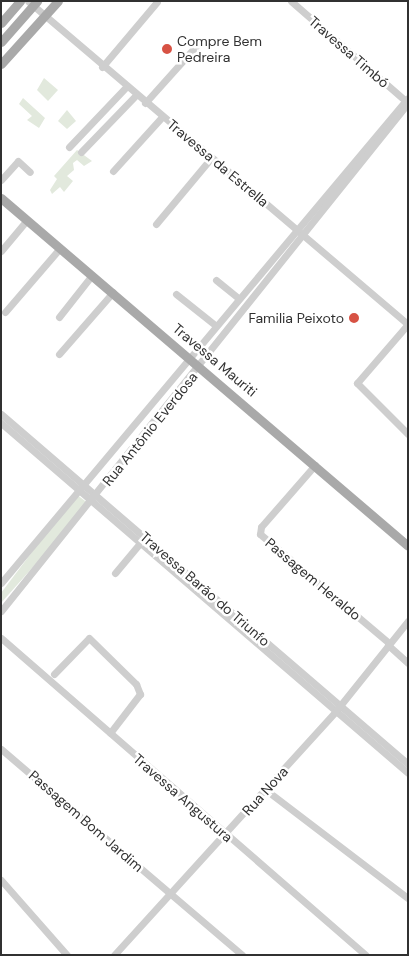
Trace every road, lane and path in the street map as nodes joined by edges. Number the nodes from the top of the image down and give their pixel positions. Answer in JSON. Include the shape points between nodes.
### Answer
{"nodes":[{"id":1,"x":20,"y":1,"type":"edge"},
{"id":2,"x":58,"y":1,"type":"edge"},
{"id":3,"x":291,"y":1,"type":"edge"},
{"id":4,"x":157,"y":2,"type":"edge"},
{"id":5,"x":33,"y":3,"type":"edge"},
{"id":6,"x":46,"y":16,"type":"junction"},
{"id":7,"x":1,"y":23,"type":"edge"},
{"id":8,"x":1,"y":42,"type":"edge"},
{"id":9,"x":198,"y":44,"type":"dead end"},
{"id":10,"x":1,"y":64,"type":"edge"},
{"id":11,"x":102,"y":67,"type":"junction"},
{"id":12,"x":126,"y":87,"type":"junction"},
{"id":13,"x":136,"y":95,"type":"junction"},
{"id":14,"x":407,"y":101,"type":"edge"},
{"id":15,"x":145,"y":103,"type":"junction"},
{"id":16,"x":162,"y":117,"type":"junction"},
{"id":17,"x":69,"y":147,"type":"dead end"},
{"id":18,"x":81,"y":152,"type":"dead end"},
{"id":19,"x":211,"y":158,"type":"junction"},
{"id":20,"x":113,"y":171,"type":"dead end"},
{"id":21,"x":30,"y":172,"type":"dead end"},
{"id":22,"x":1,"y":180,"type":"edge"},
{"id":23,"x":1,"y":198,"type":"edge"},
{"id":24,"x":27,"y":220,"type":"junction"},
{"id":25,"x":156,"y":224,"type":"dead end"},
{"id":26,"x":297,"y":230,"type":"junction"},
{"id":27,"x":304,"y":237,"type":"junction"},
{"id":28,"x":60,"y":248,"type":"junction"},
{"id":29,"x":1,"y":251,"type":"edge"},
{"id":30,"x":92,"y":275,"type":"junction"},
{"id":31,"x":216,"y":280,"type":"dead end"},
{"id":32,"x":113,"y":292,"type":"junction"},
{"id":33,"x":176,"y":294,"type":"dead end"},
{"id":34,"x":238,"y":298,"type":"junction"},
{"id":35,"x":5,"y":312,"type":"dead end"},
{"id":36,"x":59,"y":317,"type":"dead end"},
{"id":37,"x":408,"y":324,"type":"edge"},
{"id":38,"x":215,"y":326,"type":"junction"},
{"id":39,"x":204,"y":339,"type":"junction"},
{"id":40,"x":214,"y":348,"type":"junction"},
{"id":41,"x":59,"y":354,"type":"dead end"},
{"id":42,"x":188,"y":356,"type":"junction"},
{"id":43,"x":200,"y":366,"type":"junction"},
{"id":44,"x":1,"y":414,"type":"edge"},
{"id":45,"x":1,"y":423,"type":"edge"},
{"id":46,"x":408,"y":434,"type":"edge"},
{"id":47,"x":315,"y":464,"type":"junction"},
{"id":48,"x":82,"y":487,"type":"junction"},
{"id":49,"x":94,"y":498,"type":"junction"},
{"id":50,"x":140,"y":542,"type":"junction"},
{"id":51,"x":408,"y":546,"type":"edge"},
{"id":52,"x":115,"y":573,"type":"dead end"},
{"id":53,"x":1,"y":583,"type":"edge"},
{"id":54,"x":208,"y":597,"type":"junction"},
{"id":55,"x":1,"y":611,"type":"edge"},
{"id":56,"x":408,"y":621,"type":"edge"},
{"id":57,"x":1,"y":638,"type":"edge"},
{"id":58,"x":388,"y":644,"type":"junction"},
{"id":59,"x":408,"y":663,"type":"edge"},
{"id":60,"x":54,"y":674,"type":"dead end"},
{"id":61,"x":338,"y":709,"type":"junction"},
{"id":62,"x":110,"y":733,"type":"junction"},
{"id":63,"x":373,"y":738,"type":"junction"},
{"id":64,"x":1,"y":749,"type":"edge"},
{"id":65,"x":408,"y":764,"type":"edge"},
{"id":66,"x":408,"y":773,"type":"edge"},
{"id":67,"x":266,"y":790,"type":"junction"},
{"id":68,"x":225,"y":835,"type":"junction"},
{"id":69,"x":1,"y":880,"type":"edge"},
{"id":70,"x":169,"y":893,"type":"junction"},
{"id":71,"x":408,"y":898,"type":"edge"},
{"id":72,"x":67,"y":955,"type":"edge"},
{"id":73,"x":114,"y":955,"type":"edge"},
{"id":74,"x":242,"y":955,"type":"edge"},
{"id":75,"x":366,"y":955,"type":"edge"}],
"edges":[{"from":1,"to":7,"type":"main road"},
{"from":2,"to":6,"type":"main road"},
{"from":3,"to":14,"type":"street","name":"Travessa Timbó"},
{"from":4,"to":11,"type":"street"},
{"from":5,"to":6,"type":"street","name":"Travessa da Estrella"},
{"from":5,"to":8,"type":"main road"},
{"from":6,"to":10,"type":"main road"},
{"from":6,"to":11,"type":"street","name":"Travessa da Estrella"},
{"from":9,"to":15,"type":"street"},
{"from":11,"to":12,"type":"street","name":"Travessa da Estrella"},
{"from":12,"to":13,"type":"street","name":"Travessa da Estrella"},
{"from":12,"to":17,"type":"street"},
{"from":13,"to":15,"type":"street","name":"Travessa da Estrella"},
{"from":13,"to":18,"type":"street"},
{"from":14,"to":26,"type":"street","name":"Rua Antônio Everdosa"},
{"from":14,"to":27,"type":"street","name":"Rua Antônio Everdosa"},
{"from":15,"to":16,"type":"street","name":"Travessa da Estrella"},
{"from":16,"to":19,"type":"street","name":"Travessa da Estrella"},
{"from":16,"to":20,"type":"street"},
{"from":19,"to":25,"type":"street"},
{"from":19,"to":26,"type":"street","name":"Travessa da Estrella"},
{"from":21,"to":22,"type":"street","via":[[18,162]]},
{"from":23,"to":24,"type":"main road","name":"Travessa Mauriti"},
{"from":24,"to":28,"type":"main road","name":"Travessa Mauriti"},
{"from":24,"to":29,"type":"street"},
{"from":26,"to":27,"type":"street","name":"Travessa da Estrella"},
{"from":26,"to":34,"type":"street","name":"Rua Antônio Everdosa"},
{"from":27,"to":37,"type":"street","name":"Travessa da Estrella"},
{"from":27,"to":40,"type":"street","name":"Rua Antônio Everdosa"},
{"from":28,"to":30,"type":"main road","name":"Travessa Mauriti"},
{"from":28,"to":35,"type":"street"},
{"from":30,"to":32,"type":"main road","name":"Travessa Mauriti"},
{"from":30,"to":36,"type":"street"},
{"from":31,"to":34,"type":"street"},
{"from":32,"to":41,"type":"street"},
{"from":32,"to":42,"type":"main road","name":"Travessa Mauriti"},
{"from":33,"to":38,"type":"street"},
{"from":34,"to":38,"type":"street","name":"Rua Antônio Everdosa"},
{"from":37,"to":46,"type":"street","via":[[357,383]]},
{"from":38,"to":39,"type":"street","name":"Rua Antônio Everdosa"},
{"from":39,"to":40,"type":"street","via":[[206,347]]},
{"from":39,"to":42,"type":"street","name":"Rua Antônio Everdosa"},
{"from":40,"to":43,"type":"street","name":"Rua Antônio Everdosa"},
{"from":42,"to":43,"type":"main road","name":"Travessa Mauriti"},
{"from":42,"to":48,"type":"street","name":"Rua Antônio Everdosa"},
{"from":43,"to":47,"type":"main road","name":"Travessa Mauriti"},
{"from":43,"to":49,"type":"street","name":"Rua Antônio Everdosa"},
{"from":44,"to":48,"type":"street","name":"Travessa Barão do Triunfo"},
{"from":45,"to":48,"type":"street","name":"Travessa Barão do Triunfo"},
{"from":47,"to":51,"type":"main road","name":"Travessa Mauriti"},
{"from":47,"to":58,"type":"street","name":"Passagem Heraldo","via":[[261,527],[260,534]]},
{"from":48,"to":49,"type":"street","name":"Travessa Barão do Triunfo"},
{"from":48,"to":53,"type":"street","name":"Rua Antônio Everdosa"},
{"from":49,"to":50,"type":"street","name":"Travessa Barão do Triunfo"},
{"from":49,"to":54,"type":"street","name":"Travessa Barão do Triunfo"},
{"from":49,"to":55,"type":"street","name":"Rua Antônio Everdosa"},
{"from":50,"to":52,"type":"street"},
{"from":50,"to":54,"type":"street","name":"Travessa Barão do Triunfo"},
{"from":54,"to":61,"type":"street","name":"Travessa Barão do Triunfo"},
{"from":56,"to":58,"type":"street","name":"Rua Nova"},
{"from":57,"to":62,"type":"street","name":"Travessa Angustura"},
{"from":58,"to":59,"type":"street"},
{"from":58,"to":61,"type":"street","name":"Rua Nova"},
{"from":60,"to":62,"type":"street","via":[[89,638],[136,684],[140,694]]},
{"from":61,"to":63,"type":"street","name":"Travessa Barão do Triunfo"},
{"from":61,"to":67,"type":"street","name":"Rua Nova"},
{"from":62,"to":68,"type":"street","name":"Travessa Angustura"},
{"from":63,"to":65,"type":"street","name":"Travessa Barão do Triunfo"},
{"from":63,"to":66,"type":"street","name":"Travessa Barão do Triunfo"},
{"from":64,"to":70,"type":"street","name":"Passagem Bom Jardim"},
{"from":67,"to":68,"type":"street","name":"Rua Nova"},
{"from":67,"to":71,"type":"street"},
{"from":68,"to":70,"type":"street","name":"Rua Nova"},
{"from":68,"to":75,"type":"street","name":"Travessa Angustura"},
{"from":69,"to":72,"type":"street"},
{"from":70,"to":73,"type":"street","name":"Rua Nova"},
{"from":70,"to":74,"type":"street","name":"Passagem Bom Jardim"}]}
